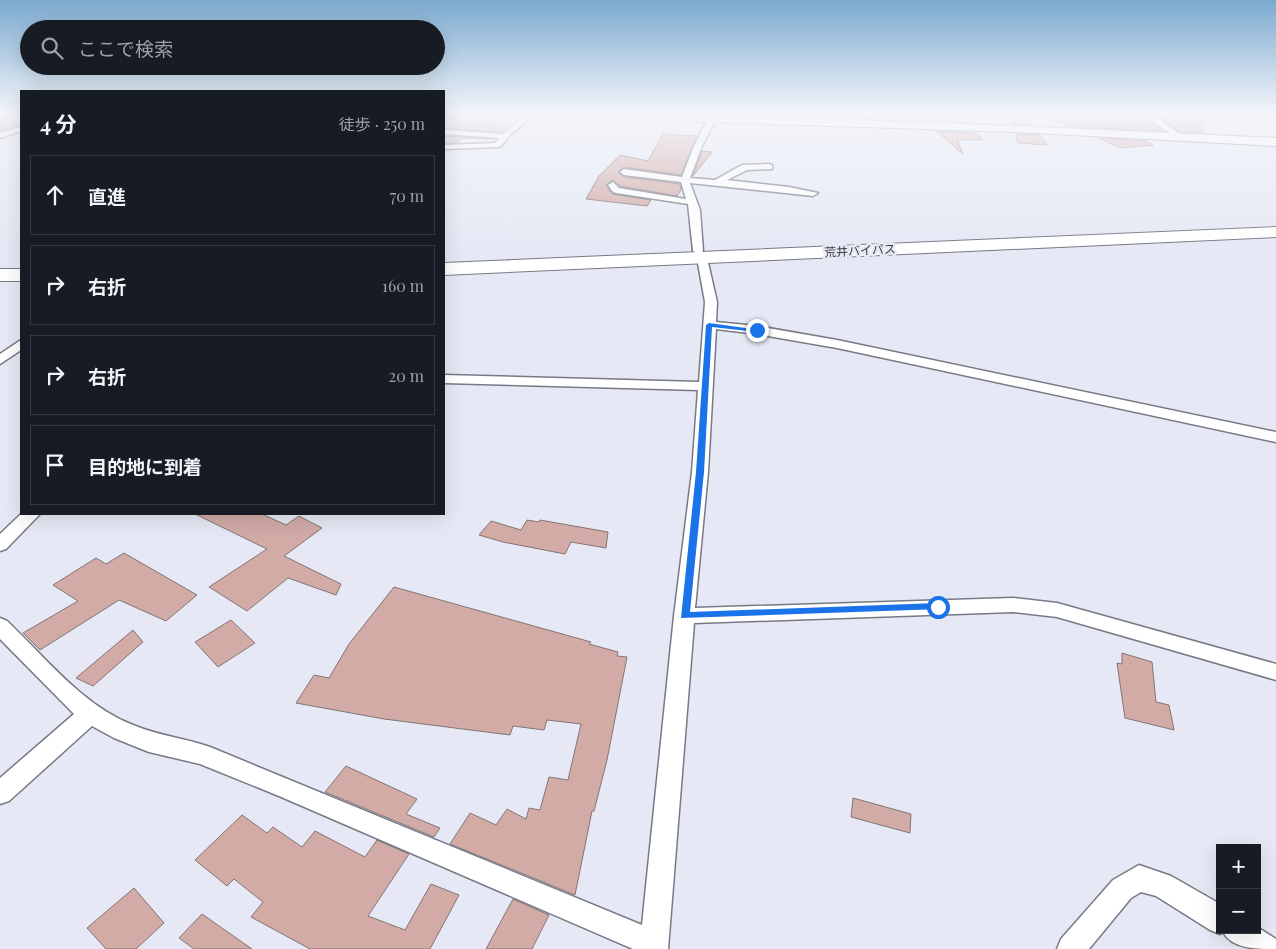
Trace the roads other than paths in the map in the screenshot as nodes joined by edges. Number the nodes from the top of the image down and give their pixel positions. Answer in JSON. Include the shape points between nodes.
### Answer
{"nodes":[{"id":1,"x":693,"y":158,"type":"edge"},
{"id":2,"x":769,"y":167,"type":"dead end"},
{"id":3,"x":624,"y":172,"type":"dead end"},
{"id":4,"x":685,"y":178,"type":"junction"},
{"id":5,"x":717,"y":182,"type":"junction"},
{"id":6,"x":613,"y":185,"type":"dead end"},
{"id":7,"x":813,"y":193,"type":"dead end"},
{"id":8,"x":692,"y":202,"type":"junction"},
{"id":9,"x":1276,"y":225,"type":"edge"},
{"id":10,"x":1276,"y":232,"type":"edge"},
{"id":11,"x":700,"y":254,"type":"junction"},
{"id":12,"x":445,"y":262,"type":"edge"},
{"id":13,"x":445,"y":269,"type":"edge"},
{"id":14,"x":20,"y":275,"type":"edge"},
{"id":15,"x":0,"y":276,"type":"edge"},
{"id":16,"x":0,"y":283,"type":"edge"},
{"id":17,"x":20,"y":283,"type":"edge"},
{"id":18,"x":709,"y":325,"type":"junction"},
{"id":19,"x":20,"y":345,"type":"edge"},
{"id":20,"x":0,"y":360,"type":"edge"},
{"id":21,"x":445,"y":379,"type":"edge"},
{"id":22,"x":705,"y":386,"type":"junction"},
{"id":23,"x":1276,"y":437,"type":"edge"},
{"id":24,"x":30,"y":515,"type":"edge"},
{"id":25,"x":0,"y":545,"type":"edge"},
{"id":26,"x":684,"y":616,"type":"junction"},
{"id":27,"x":0,"y":626,"type":"edge"},
{"id":28,"x":1276,"y":672,"type":"edge"},
{"id":29,"x":91,"y":713,"type":"junction"},
{"id":30,"x":0,"y":793,"type":"edge"},
{"id":31,"x":1216,"y":918,"type":"edge"},
{"id":32,"x":1242,"y":934,"type":"edge"},
{"id":33,"x":654,"y":946,"type":"edge"},
{"id":34,"x":1264,"y":948,"type":"edge"},
{"id":35,"x":1071,"y":949,"type":"edge"}],
"edges":[{"from":1,"to":4,"type":"street"},
{"from":2,"to":5,"type":"street","via":[[745,167]]},
{"from":3,"to":4,"type":"street"},
{"from":4,"to":5,"type":"street"},
{"from":4,"to":8,"type":"street"},
{"from":5,"to":7,"type":"street"},
{"from":6,"to":8,"type":"street","via":[[616,190],[631,194]]},
{"from":8,"to":11,"type":"street"},
{"from":9,"to":11,"type":"highway","name":"荒井バイパス"},
{"from":10,"to":11,"type":"highway","name":"荒井バイパス"},
{"from":11,"to":12,"type":"highway","name":"荒井バイパス"},
{"from":11,"to":13,"type":"highway","name":"荒井バイパス"},
{"from":11,"to":18,"type":"street","via":[[711,302]]},
{"from":14,"to":15,"type":"highway"},
{"from":16,"to":17,"type":"highway"},
{"from":18,"to":22,"type":"street"},
{"from":18,"to":23,"type":"street","via":[[837,344]]},
{"from":19,"to":20,"type":"street"},
{"from":21,"to":22,"type":"street"},
{"from":22,"to":26,"type":"street","via":[[700,472]]},
{"from":24,"to":25,"type":"street"},
{"from":26,"to":28,"type":"street","via":[[1013,605],[1057,610]]},
{"from":26,"to":33,"type":"street"},
{"from":27,"to":29,"type":"street","via":[[85,711]]},
{"from":29,"to":30,"type":"street"},
{"from":29,"to":33,"type":"street","via":[[122,731],[157,745],[202,754],[288,788]]},
{"from":31,"to":35,"type":"street","via":[[1162,885],[1139,878],[1122,889]]},
{"from":32,"to":34,"type":"street"}]}
